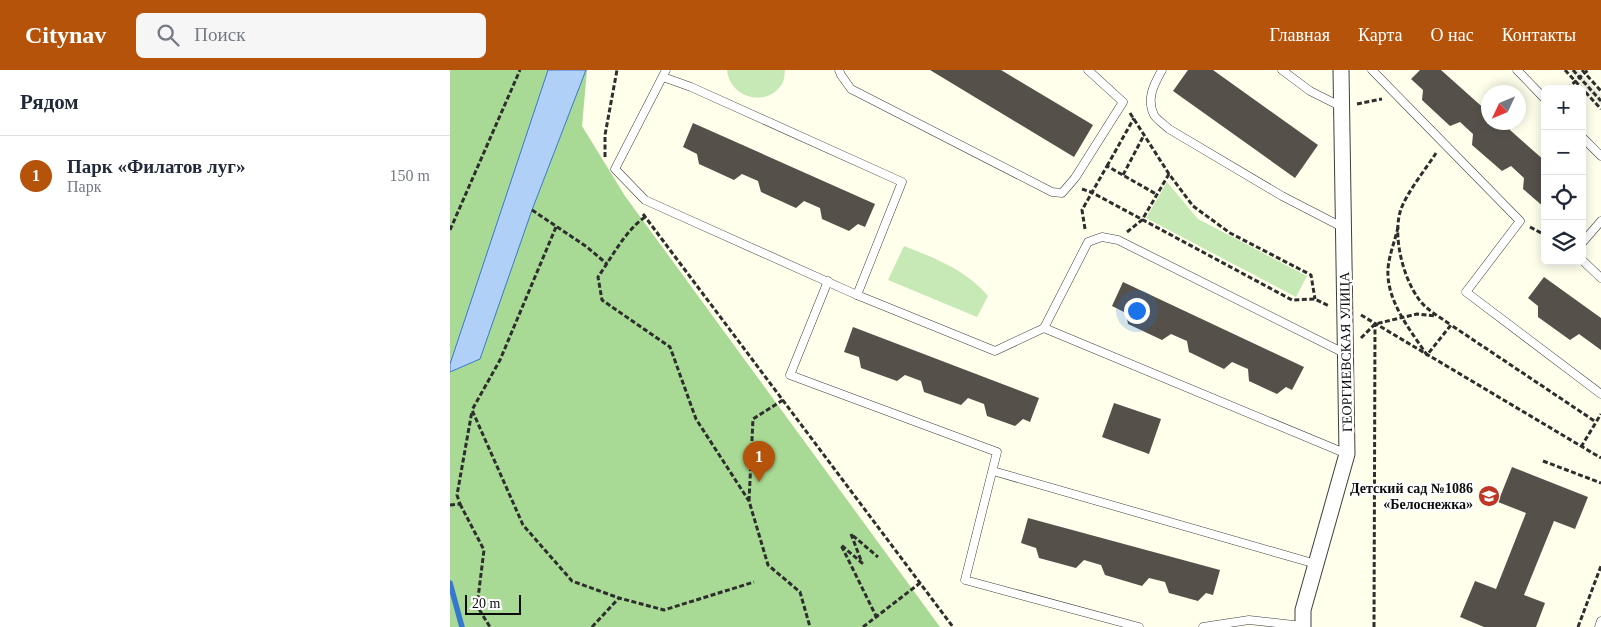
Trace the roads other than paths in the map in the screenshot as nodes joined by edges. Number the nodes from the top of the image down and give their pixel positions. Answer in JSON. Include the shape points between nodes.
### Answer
{"nodes":[{"id":1,"x":839,"y":70,"type":"edge"},
{"id":2,"x":1088,"y":70,"type":"edge"},
{"id":3,"x":1162,"y":70,"type":"edge"},
{"id":4,"x":1282,"y":70,"type":"edge"},
{"id":5,"x":1342,"y":70,"type":"edge"},
{"id":6,"x":1372,"y":70,"type":"edge"},
{"id":7,"x":1517,"y":70,"type":"edge"},
{"id":8,"x":665,"y":74,"type":"edge"},
{"id":9,"x":1541,"y":96,"type":"edge"},
{"id":10,"x":1342,"y":107,"type":"junction"},
{"id":11,"x":1586,"y":142,"type":"edge"},
{"id":12,"x":1601,"y":156,"type":"edge"},
{"id":13,"x":1601,"y":221,"type":"edge"},
{"id":14,"x":1344,"y":228,"type":"junction"},
{"id":15,"x":1586,"y":238,"type":"edge"},
{"id":16,"x":1586,"y":264,"type":"edge"},
{"id":17,"x":1601,"y":278,"type":"edge"},
{"id":18,"x":828,"y":282,"type":"junction"},
{"id":19,"x":856,"y":295,"type":"junction"},
{"id":20,"x":1044,"y":328,"type":"junction"},
{"id":21,"x":1346,"y":354,"type":"junction"},
{"id":22,"x":1601,"y":394,"type":"edge"},
{"id":23,"x":1347,"y":454,"type":"junction"},
{"id":24,"x":993,"y":471,"type":"junction"},
{"id":25,"x":1316,"y":564,"type":"junction"},
{"id":26,"x":1601,"y":621,"type":"edge"},
{"id":27,"x":1139,"y":627,"type":"edge"},
{"id":28,"x":1202,"y":627,"type":"edge"},
{"id":29,"x":1303,"y":627,"type":"edge"},
{"id":30,"x":1599,"y":627,"type":"edge"}],
"edges":[{"from":1,"to":2,"type":"lane","via":[[851,88],[1052,192],[1062,193],[1123,102]]},
{"from":3,"to":14,"type":"lane","via":[[1150,99],[1154,115],[1169,129],[1282,196]]},
{"from":4,"to":10,"type":"lane","via":[[1310,91]]},
{"from":5,"to":10,"type":"street","name":"ГЕОРГИЕВСКАЯ УЛИЦА"},
{"from":6,"to":22,"type":"lane","via":[[1520,221],[1466,292]]},
{"from":7,"to":9,"type":"lane"},
{"from":8,"to":18,"type":"lane","via":[[615,170],[645,200]]},
{"from":8,"to":19,"type":"lane","via":[[902,182]]},
{"from":10,"to":14,"type":"street","name":"ГЕОРГИЕВСКАЯ УЛИЦА"},
{"from":11,"to":12,"type":"lane"},
{"from":13,"to":15,"type":"lane"},
{"from":14,"to":21,"type":"street","name":"ГЕОРГИЕВСКАЯ УЛИЦА"},
{"from":16,"to":17,"type":"lane"},
{"from":18,"to":19,"type":"lane"},
{"from":18,"to":24,"type":"lane","via":[[790,375],[997,452]]},
{"from":19,"to":20,"type":"lane","via":[[995,351]]},
{"from":20,"to":21,"type":"lane","via":[[1088,242],[1102,237],[1118,240]]},
{"from":20,"to":23,"type":"lane"},
{"from":21,"to":23,"type":"street","name":"ГЕОРГИЕВСКАЯ УЛИЦА"},
{"from":23,"to":25,"type":"street","name":"ГЕОРГИЕВСКАЯ УЛИЦА"},
{"from":24,"to":25,"type":"lane"},
{"from":24,"to":27,"type":"lane","via":[[965,580]]},
{"from":25,"to":29,"type":"street","name":"ГЕОРГИЕВСКАЯ УЛИЦА","via":[[1303,610]]},
{"from":26,"to":30,"type":"lane"},
{"from":28,"to":29,"type":"lane","via":[[1249,620]]}]}
